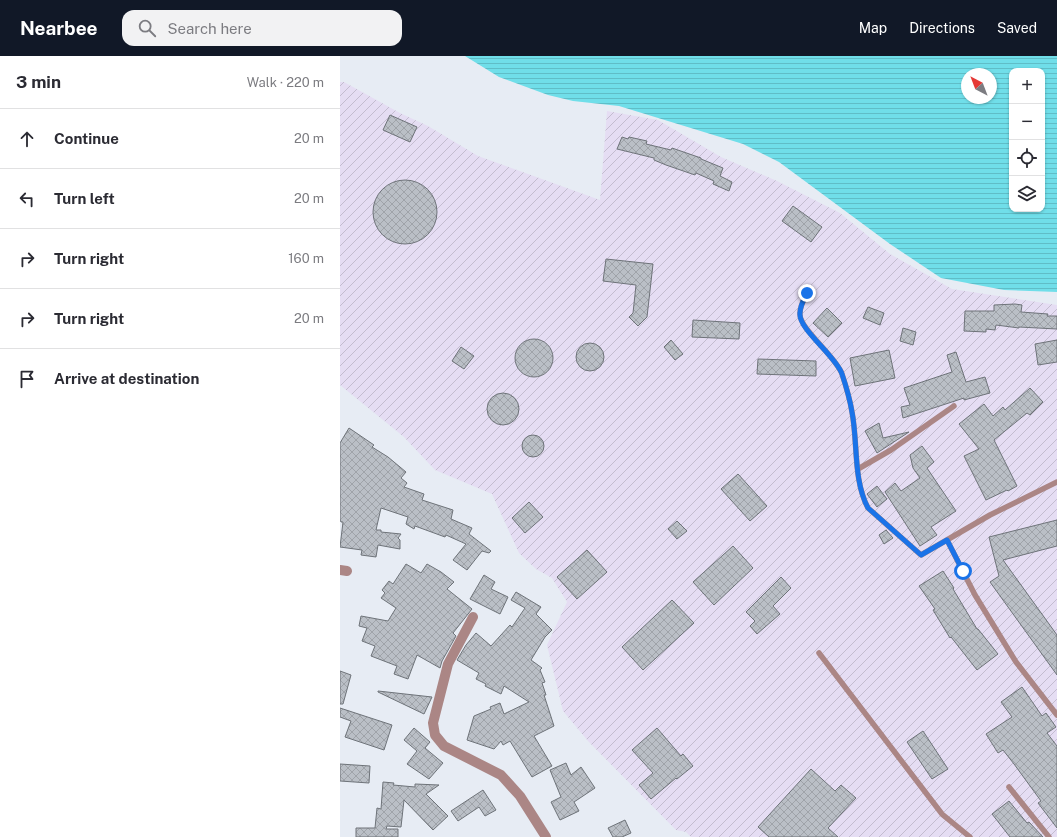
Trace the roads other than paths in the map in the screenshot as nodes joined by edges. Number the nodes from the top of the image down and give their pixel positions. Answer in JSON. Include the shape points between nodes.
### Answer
{"nodes":[{"id":1,"x":807,"y":293,"type":"dead end"},
{"id":2,"x":954,"y":406,"type":"dead end"},
{"id":3,"x":858,"y":469,"type":"junction"},
{"id":4,"x":1057,"y":482,"type":"edge"},
{"id":5,"x":947,"y":540,"type":"junction"},
{"id":6,"x":473,"y":617,"type":"dead end"},
{"id":7,"x":819,"y":654,"type":"dead end"},
{"id":8,"x":1057,"y":715,"type":"edge"},
{"id":9,"x":1009,"y":787,"type":"dead end"},
{"id":10,"x":546,"y":837,"type":"edge"},
{"id":11,"x":970,"y":837,"type":"edge"},
{"id":12,"x":1049,"y":837,"type":"edge"}],
"edges":[{"from":1,"to":3,"type":"lane","via":[[799,313],[802,323],[838,365],[842,374],[852,412]]},
{"from":2,"to":3,"type":"lane","via":[[891,450]]},
{"from":3,"to":5,"type":"lane","via":[[868,508],[921,555]]},
{"from":4,"to":5,"type":"lane","via":[[990,515]]},
{"from":5,"to":8,"type":"lane","via":[[975,595],[1016,662]]},
{"from":6,"to":10,"type":"street","via":[[448,664],[433,723],[435,735],[444,746],[501,775],[520,796]]},
{"from":7,"to":11,"type":"lane","via":[[942,814]]},
{"from":9,"to":12,"type":"lane"}]}
